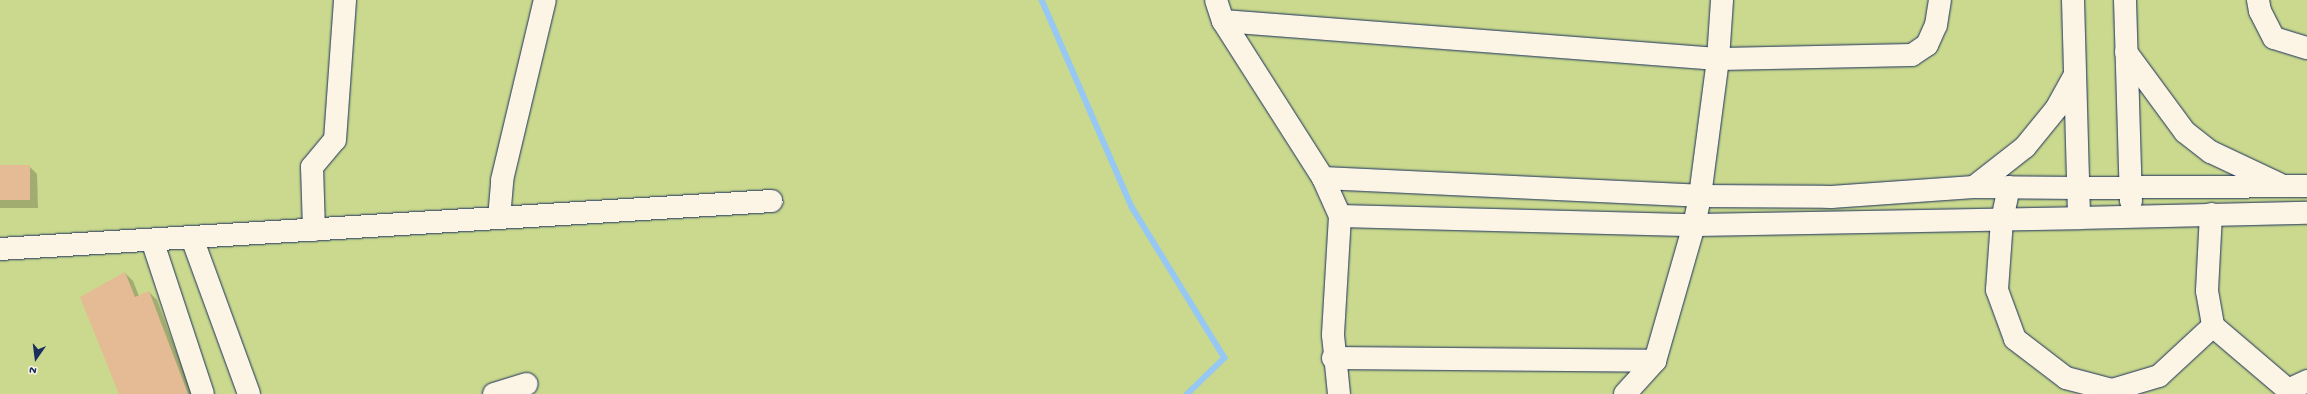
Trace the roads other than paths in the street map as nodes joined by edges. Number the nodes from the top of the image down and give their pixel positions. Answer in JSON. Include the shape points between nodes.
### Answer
{"nodes":[{"id":1,"x":345,"y":0,"type":"edge"},
{"id":2,"x":545,"y":0,"type":"edge"},
{"id":3,"x":1216,"y":0,"type":"edge"},
{"id":4,"x":1722,"y":0,"type":"edge"},
{"id":5,"x":1940,"y":0,"type":"edge"},
{"id":6,"x":2073,"y":0,"type":"edge"},
{"id":7,"x":2125,"y":0,"type":"edge"},
{"id":8,"x":2258,"y":0,"type":"edge"},
{"id":9,"x":1223,"y":20,"type":"junction"},
{"id":10,"x":2307,"y":48,"type":"edge"},
{"id":11,"x":2126,"y":52,"type":"junction"},
{"id":12,"x":1718,"y":59,"type":"junction"},
{"id":13,"x":2075,"y":75,"type":"junction"},
{"id":14,"x":1323,"y":178,"type":"junction"},
{"id":15,"x":2284,"y":186,"type":"junction"},
{"id":16,"x":2307,"y":186,"type":"edge"},
{"id":17,"x":1974,"y":187,"type":"junction"},
{"id":18,"x":2009,"y":187,"type":"junction"},
{"id":19,"x":2130,"y":187,"type":"junction"},
{"id":20,"x":2078,"y":188,"type":"junction"},
{"id":21,"x":1700,"y":196,"type":"junction"},
{"id":22,"x":772,"y":201,"type":"dead end"},
{"id":23,"x":2307,"y":213,"type":"edge"},
{"id":24,"x":2211,"y":214,"type":"junction"},
{"id":25,"x":1340,"y":216,"type":"junction"},
{"id":26,"x":2132,"y":217,"type":"junction"},
{"id":27,"x":499,"y":218,"type":"junction"},
{"id":28,"x":2079,"y":218,"type":"junction"},
{"id":29,"x":2002,"y":220,"type":"junction"},
{"id":30,"x":1694,"y":225,"type":"junction"},
{"id":31,"x":314,"y":230,"type":"junction"},
{"id":32,"x":192,"y":238,"type":"junction"},
{"id":33,"x":152,"y":240,"type":"junction"},
{"id":34,"x":0,"y":250,"type":"edge"},
{"id":35,"x":2213,"y":326,"type":"junction"},
{"id":36,"x":1334,"y":358,"type":"junction"},
{"id":37,"x":1655,"y":361,"type":"junction"},
{"id":38,"x":527,"y":384,"type":"dead end"},
{"id":39,"x":2296,"y":388,"type":"edge"},
{"id":40,"x":203,"y":394,"type":"edge"},
{"id":41,"x":249,"y":394,"type":"edge"},
{"id":42,"x":494,"y":394,"type":"edge"},
{"id":43,"x":1339,"y":394,"type":"edge"},
{"id":44,"x":1625,"y":394,"type":"edge"}],
"edges":[{"from":1,"to":31,"type":"street","via":[[335,140],[312,167]]},
{"from":2,"to":27,"type":"street","via":[[502,180]]},
{"from":3,"to":9,"type":"street"},
{"from":4,"to":12,"type":"street"},
{"from":5,"to":12,"type":"street","via":[[1936,25],[1927,45],[1912,55]]},
{"from":6,"to":13,"type":"street"},
{"from":7,"to":11,"type":"street"},
{"from":8,"to":10,"type":"street","via":[[2260,11],[2274,38]]},
{"from":9,"to":12,"type":"street"},
{"from":9,"to":14,"type":"street"},
{"from":11,"to":15,"type":"street","via":[[2186,132],[2211,152]]},
{"from":11,"to":19,"type":"street"},
{"from":12,"to":21,"type":"street"},
{"from":13,"to":17,"type":"street","via":[[2056,109],[2025,147]]},
{"from":13,"to":20,"type":"street"},
{"from":14,"to":21,"type":"street"},
{"from":14,"to":25,"type":"street"},
{"from":15,"to":16,"type":"street"},
{"from":15,"to":19,"type":"street"},
{"from":17,"to":18,"type":"street"},
{"from":17,"to":21,"type":"street","via":[[1831,197]]},
{"from":18,"to":20,"type":"street"},
{"from":18,"to":29,"type":"street"},
{"from":19,"to":20,"type":"street"},
{"from":19,"to":26,"type":"street"},
{"from":20,"to":28,"type":"street"},
{"from":21,"to":30,"type":"street"},
{"from":22,"to":27,"type":"street"},
{"from":23,"to":24,"type":"street"},
{"from":24,"to":26,"type":"street"},
{"from":24,"to":35,"type":"street","via":[[2207,291]]},
{"from":25,"to":30,"type":"street"},
{"from":25,"to":36,"type":"street"},
{"from":26,"to":28,"type":"street"},
{"from":27,"to":31,"type":"street"},
{"from":28,"to":29,"type":"street"},
{"from":29,"to":30,"type":"street"},
{"from":29,"to":35,"type":"street","via":[[1996,290],[2015,339],[2066,378],[2112,390],[2159,376]]},
{"from":30,"to":37,"type":"street"},
{"from":31,"to":32,"type":"street"},
{"from":32,"to":33,"type":"street"},
{"from":32,"to":41,"type":"street"},
{"from":33,"to":34,"type":"street"},
{"from":33,"to":40,"type":"street"},
{"from":35,"to":39,"type":"street"},
{"from":36,"to":37,"type":"street"},
{"from":36,"to":43,"type":"street"},
{"from":37,"to":44,"type":"street"},
{"from":38,"to":42,"type":"street"}]}
